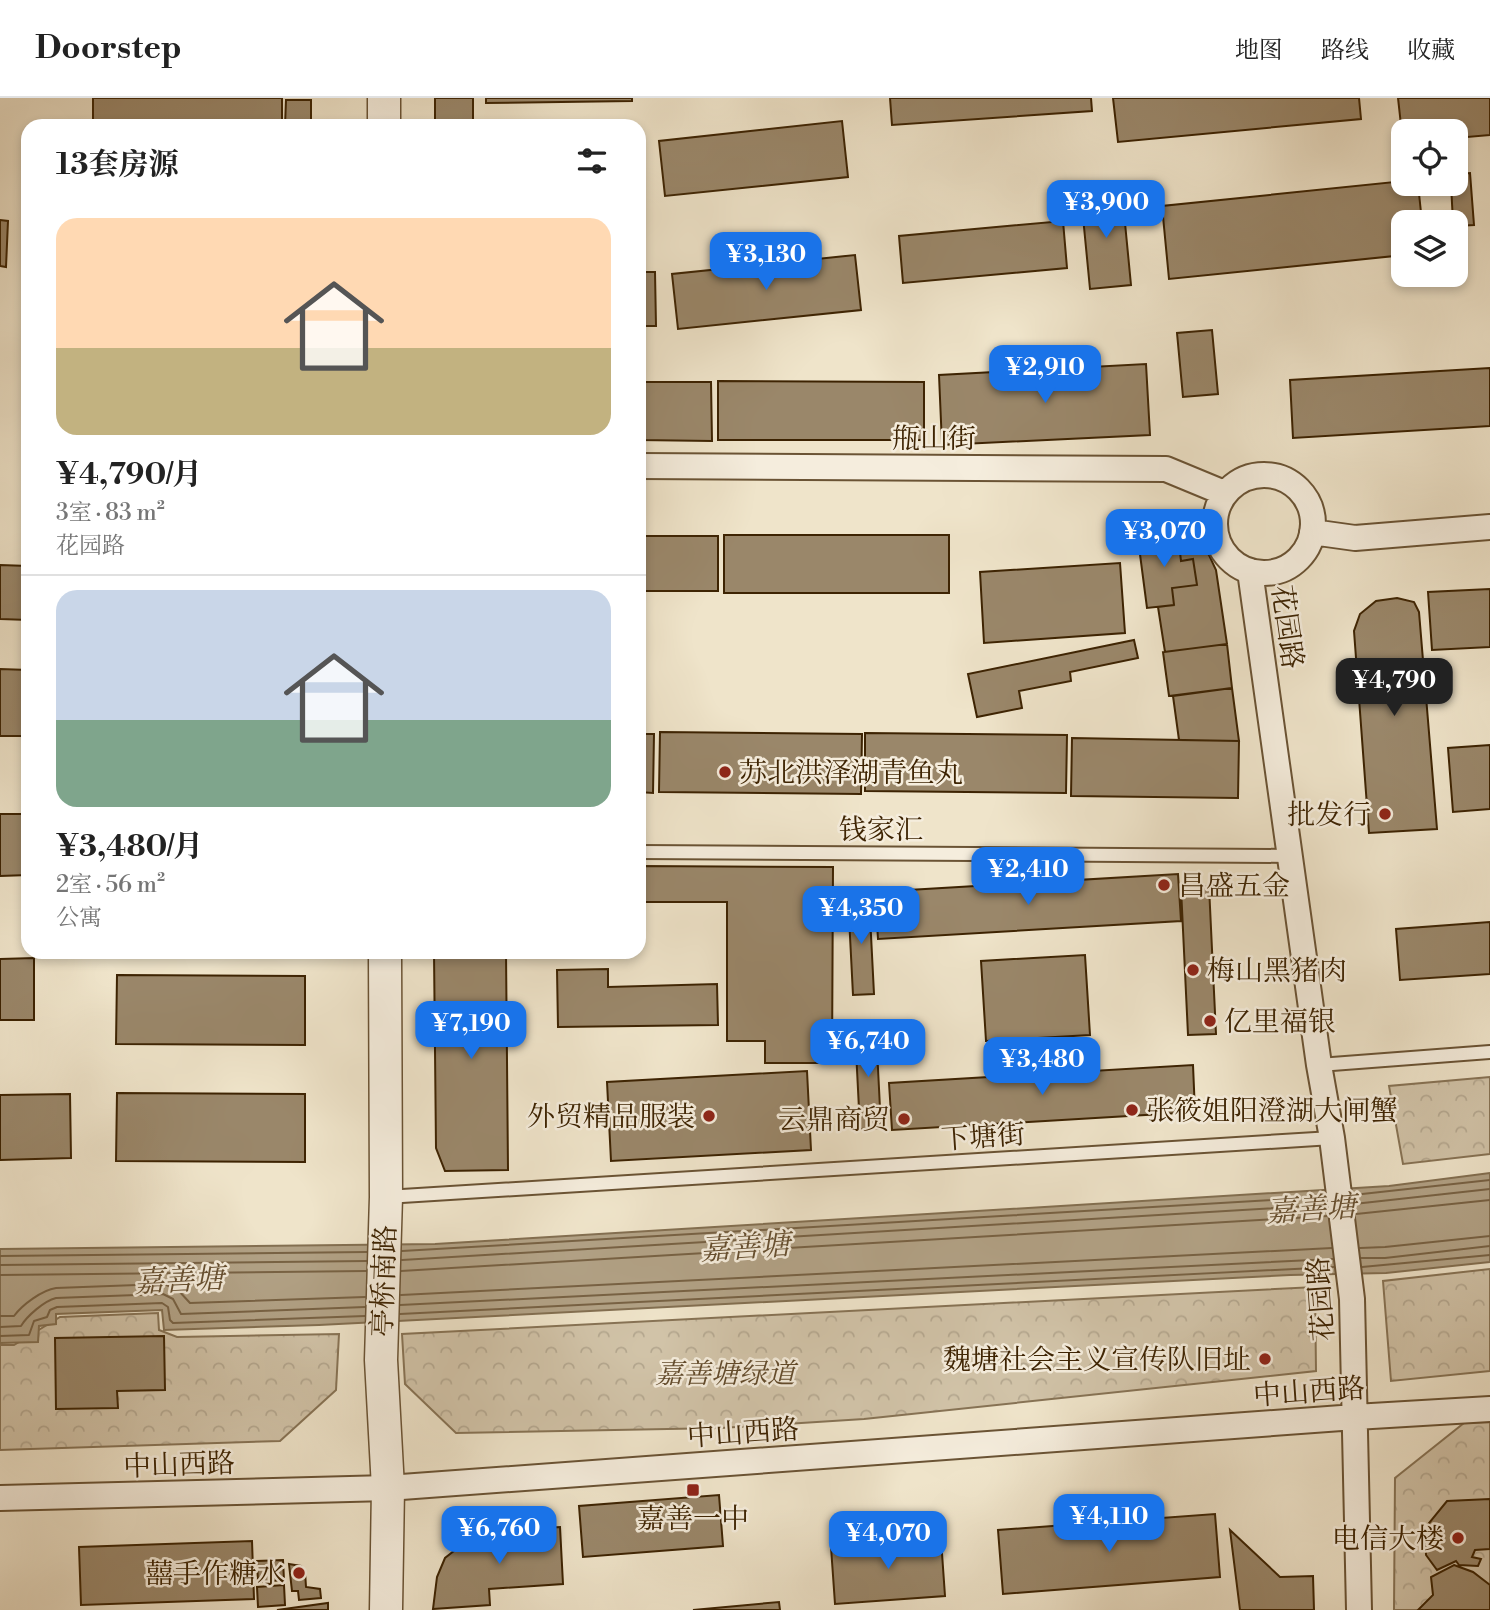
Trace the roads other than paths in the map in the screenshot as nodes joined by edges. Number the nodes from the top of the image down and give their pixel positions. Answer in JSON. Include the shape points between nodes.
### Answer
{"nodes":[{"id":1,"x":384,"y":98,"type":"edge"},
{"id":2,"x":384,"y":119,"type":"edge"},
{"id":3,"x":646,"y":467,"type":"edge"},
{"id":4,"x":1224,"y":493,"type":"junction"},
{"id":5,"x":1490,"y":527,"type":"edge"},
{"id":6,"x":1312,"y":532,"type":"junction"},
{"id":7,"x":1250,"y":571,"type":"junction"},
{"id":8,"x":646,"y":852,"type":"edge"},
{"id":9,"x":1291,"y":856,"type":"junction"},
{"id":10,"x":385,"y":959,"type":"edge"},
{"id":11,"x":1490,"y":1052,"type":"edge"},
{"id":12,"x":1319,"y":1065,"type":"junction"},
{"id":13,"x":1332,"y":1138,"type":"junction"},
{"id":14,"x":386,"y":1198,"type":"junction"},
{"id":15,"x":1490,"y":1409,"type":"edge"},
{"id":16,"x":1355,"y":1417,"type":"junction"},
{"id":17,"x":388,"y":1488,"type":"junction"},
{"id":18,"x":0,"y":1498,"type":"edge"},
{"id":19,"x":386,"y":1610,"type":"edge"},
{"id":20,"x":1359,"y":1610,"type":"edge"}],
"edges":[{"from":1,"to":2,"type":"street"},
{"from":3,"to":4,"type":"street","name":"甁山街","via":[[1166,469]]},
{"from":4,"to":6,"type":"street","via":[[1251,476],[1283,478],[1307,499]]},
{"from":4,"to":7,"type":"street","via":[[1215,515],[1216,538],[1235,564]]},
{"from":5,"to":6,"type":"street","via":[[1355,538]]},
{"from":6,"to":7,"type":"street","via":[[1296,561],[1266,573]]},
{"from":7,"to":9,"type":"street","name":"花园路"},
{"from":8,"to":9,"type":"lane","name":"钱家汇"},
{"from":9,"to":12,"type":"street","name":"花园路"},
{"from":10,"to":14,"type":"street","name":"亭桥南路"},
{"from":11,"to":12,"type":"lane"},
{"from":12,"to":13,"type":"street","name":"花园路"},
{"from":13,"to":14,"type":"lane","name":"下塘街"},
{"from":13,"to":16,"type":"street","name":"花园路","via":[[1352,1299]]},
{"from":14,"to":17,"type":"street","name":"亭桥南路","via":[[381,1360]]},
{"from":15,"to":16,"type":"street","name":"中山西路"},
{"from":16,"to":17,"type":"street","name":"中山西路"},
{"from":16,"to":20,"type":"street","name":"花园路"},
{"from":17,"to":18,"type":"street","name":"中山西路"},
{"from":17,"to":19,"type":"street","name":"亭桥南路"}]}
